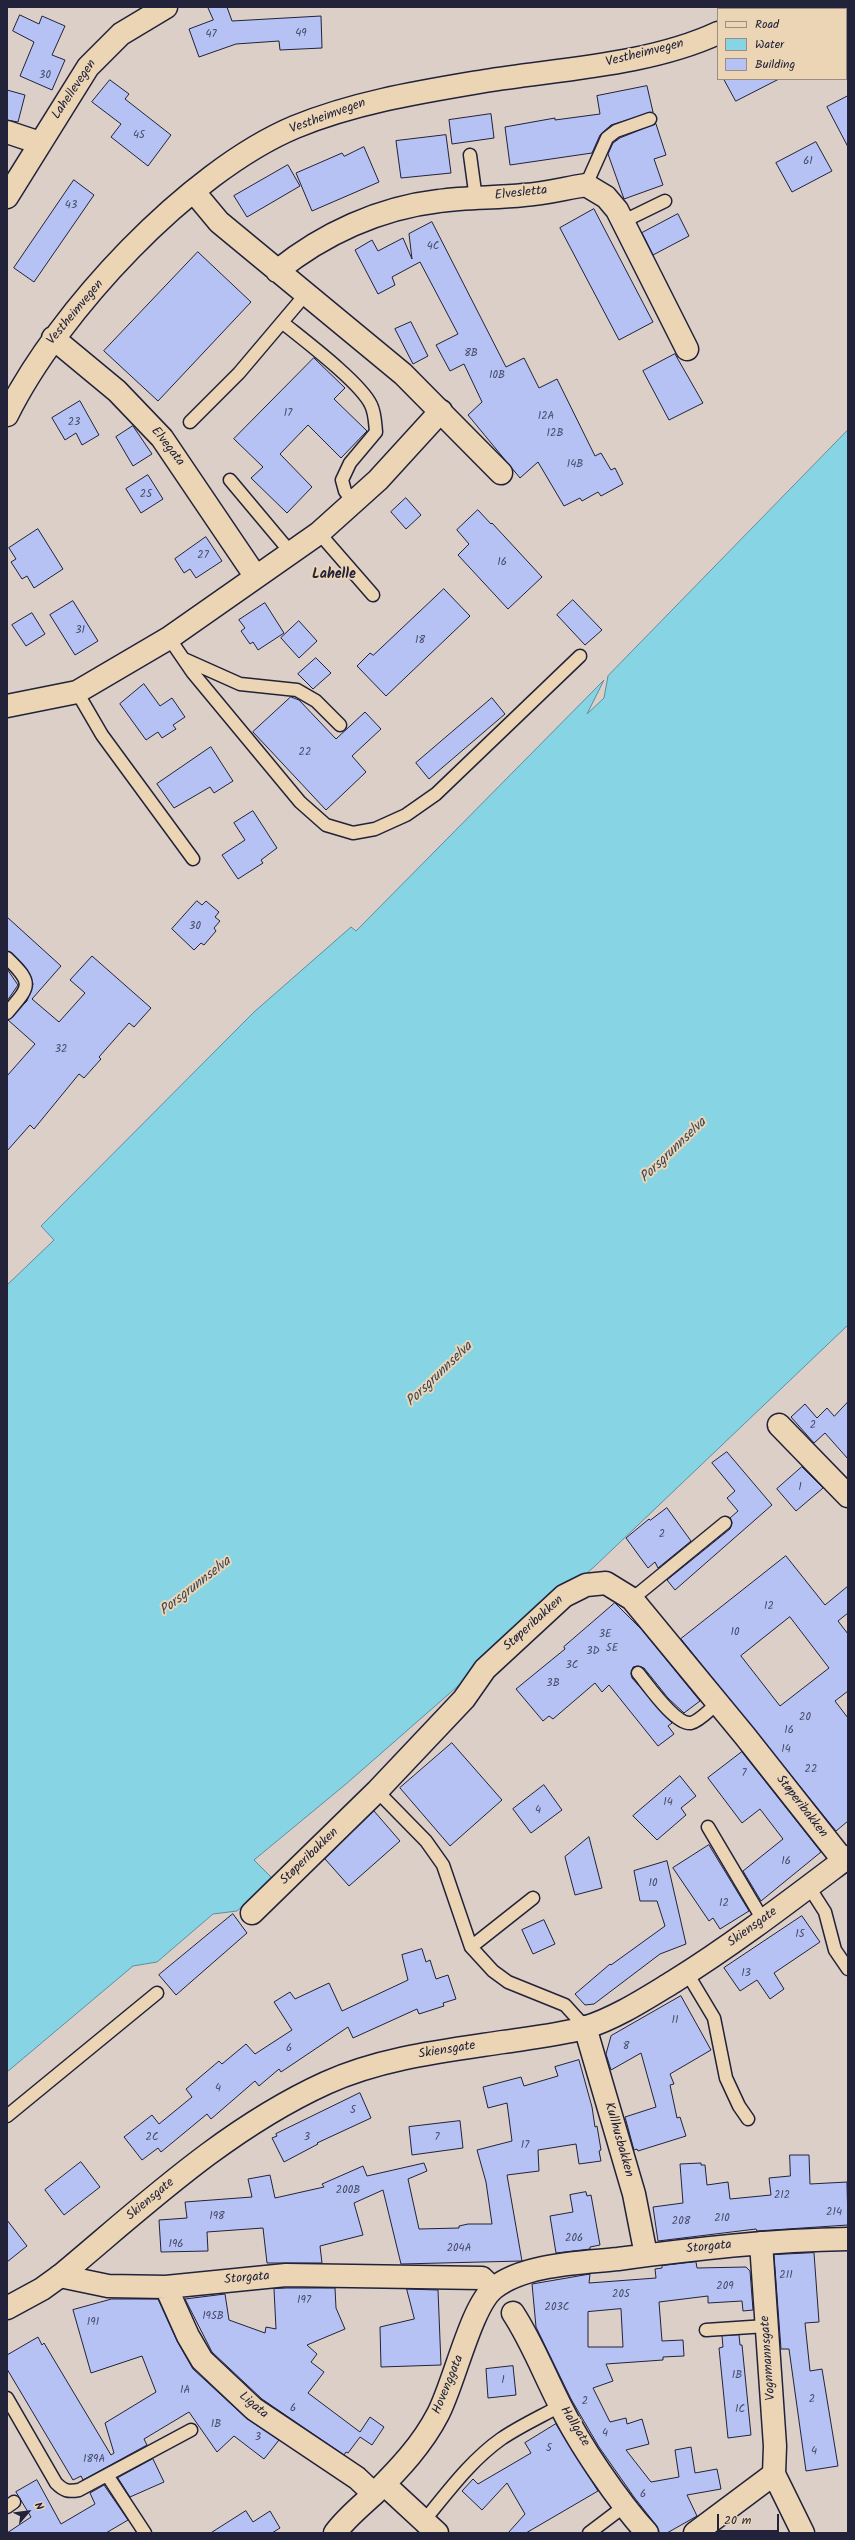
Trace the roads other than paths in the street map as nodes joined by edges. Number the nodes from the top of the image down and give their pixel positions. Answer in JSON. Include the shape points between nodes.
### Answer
{"nodes":[{"id":1,"x":166,"y":7,"type":"edge"},
{"id":2,"x":717,"y":32,"type":"edge"},
{"id":3,"x":650,"y":120,"type":"dead end"},
{"id":4,"x":7,"y":132,"type":"edge"},
{"id":5,"x":40,"y":143,"type":"junction"},
{"id":6,"x":470,"y":155,"type":"dead end"},
{"id":7,"x":586,"y":185,"type":"junction"},
{"id":8,"x":194,"y":192,"type":"junction"},
{"id":9,"x":7,"y":197,"type":"edge"},
{"id":10,"x":476,"y":198,"type":"junction"},
{"id":11,"x":665,"y":201,"type":"dead end"},
{"id":12,"x":624,"y":221,"type":"junction"},
{"id":13,"x":277,"y":271,"type":"junction"},
{"id":14,"x":306,"y":295,"type":"junction"},
{"id":15,"x":284,"y":323,"type":"junction"},
{"id":16,"x":54,"y":338,"type":"junction"},
{"id":17,"x":687,"y":349,"type":"dead end"},
{"id":18,"x":441,"y":411,"type":"junction"},
{"id":19,"x":7,"y":415,"type":"edge"},
{"id":20,"x":190,"y":422,"type":"dead end"},
{"id":21,"x":501,"y":473,"type":"dead end"},
{"id":22,"x":230,"y":480,"type":"dead end"},
{"id":23,"x":354,"y":502,"type":"junction"},
{"id":24,"x":319,"y":533,"type":"junction"},
{"id":25,"x":292,"y":554,"type":"junction"},
{"id":26,"x":256,"y":577,"type":"junction"},
{"id":27,"x":373,"y":595,"type":"dead end"},
{"id":28,"x":169,"y":638,"type":"junction"},
{"id":29,"x":580,"y":656,"type":"dead end"},
{"id":30,"x":184,"y":659,"type":"junction"},
{"id":31,"x":77,"y":692,"type":"junction"},
{"id":32,"x":7,"y":706,"type":"edge"},
{"id":33,"x":340,"y":725,"type":"dead end"},
{"id":34,"x":194,"y":859,"type":"dead end"},
{"id":35,"x":7,"y":958,"type":"edge"},
{"id":36,"x":7,"y":1013,"type":"edge"},
{"id":37,"x":779,"y":1425,"type":"dead end"},
{"id":38,"x":848,"y":1496,"type":"edge"},
{"id":39,"x":724,"y":1523,"type":"dead end"},
{"id":40,"x":632,"y":1599,"type":"junction"},
{"id":41,"x":638,"y":1674,"type":"dead end"},
{"id":42,"x":718,"y":1702,"type":"junction"},
{"id":43,"x":377,"y":1791,"type":"junction"},
{"id":44,"x":708,"y":1827,"type":"dead end"},
{"id":45,"x":846,"y":1858,"type":"edge"},
{"id":46,"x":809,"y":1888,"type":"junction"},
{"id":47,"x":532,"y":1898,"type":"dead end"},
{"id":48,"x":252,"y":1913,"type":"dead end"},
{"id":49,"x":763,"y":1920,"type":"junction"},
{"id":50,"x":471,"y":1947,"type":"junction"},
{"id":51,"x":848,"y":1969,"type":"edge"},
{"id":52,"x":687,"y":1973,"type":"junction"},
{"id":53,"x":157,"y":1993,"type":"dead end"},
{"id":54,"x":585,"y":2027,"type":"junction"},
{"id":55,"x":7,"y":2116,"type":"edge"},
{"id":56,"x":748,"y":2119,"type":"dead end"},
{"id":57,"x":848,"y":2239,"type":"edge"},
{"id":58,"x":761,"y":2243,"type":"junction"},
{"id":59,"x":646,"y":2255,"type":"junction"},
{"id":60,"x":570,"y":2265,"type":"joint"},
{"id":61,"x":60,"y":2276,"type":"junction"},
{"id":62,"x":166,"y":2287,"type":"junction"},
{"id":63,"x":493,"y":2289,"type":"junction"},
{"id":64,"x":7,"y":2308,"type":"edge"},
{"id":65,"x":513,"y":2313,"type":"dead end"},
{"id":66,"x":766,"y":2326,"type":"junction"},
{"id":67,"x":706,"y":2330,"type":"dead end"},
{"id":68,"x":7,"y":2398,"type":"edge"},
{"id":69,"x":560,"y":2406,"type":"junction"},
{"id":70,"x":191,"y":2430,"type":"dead end"},
{"id":71,"x":774,"y":2474,"type":"junction"},
{"id":72,"x":107,"y":2475,"type":"junction"},
{"id":73,"x":379,"y":2489,"type":"junction"},
{"id":74,"x":626,"y":2505,"type":"junction"},
{"id":75,"x":430,"y":2527,"type":"edge"},
{"id":76,"x":145,"y":2533,"type":"edge"},
{"id":77,"x":335,"y":2533,"type":"edge"},
{"id":78,"x":589,"y":2533,"type":"edge"},
{"id":79,"x":647,"y":2533,"type":"edge"},
{"id":80,"x":695,"y":2533,"type":"edge"},
{"id":81,"x":804,"y":2533,"type":"edge"}],
"edges":[{"from":1,"to":5,"type":"street","name":"Lahellevegen","via":[[121,34],[101,52],[88,67]]},
{"from":2,"to":8,"type":"street","name":"Vestheimvegen","via":[[641,57],[371,102],[293,128],[242,156]]},
{"from":3,"to":7,"type":"lane","via":[[616,131],[607,138]]},
{"from":4,"to":5,"type":"street"},
{"from":5,"to":9,"type":"street","name":"Lahellevegen"},
{"from":6,"to":10,"type":"lane"},
{"from":7,"to":10,"type":"street","name":"Elvesletta","via":[[526,195]]},
{"from":7,"to":12,"type":"street","via":[[606,196]]},
{"from":8,"to":13,"type":"street","via":[[220,222]]},
{"from":8,"to":16,"type":"street","name":"Vestheimvegen","via":[[146,234],[74,312]]},
{"from":10,"to":13,"type":"street","name":"Elvesletta","via":[[439,201],[372,217],[339,231],[299,253]]},
{"from":11,"to":12,"type":"lane"},
{"from":12,"to":17,"type":"street"},
{"from":13,"to":14,"type":"street"},
{"from":14,"to":15,"type":"lane"},
{"from":14,"to":18,"type":"street","via":[[403,374]]},
{"from":15,"to":20,"type":"lane"},
{"from":15,"to":23,"type":"lane","via":[[352,382],[371,403],[376,432],[350,463],[342,480],[345,491]]},
{"from":16,"to":19,"type":"street","name":"Vestheimvegen"},
{"from":16,"to":26,"type":"street","name":"Elvegata","via":[[117,391],[162,438]]},
{"from":18,"to":21,"type":"street"},
{"from":18,"to":23,"type":"street","via":[[378,480]]},
{"from":22,"to":25,"type":"lane"},
{"from":23,"to":24,"type":"street"},
{"from":24,"to":25,"type":"street"},
{"from":24,"to":27,"type":"lane"},
{"from":25,"to":26,"type":"street"},
{"from":26,"to":28,"type":"street"},
{"from":28,"to":30,"type":"lane"},
{"from":28,"to":31,"type":"street"},
{"from":29,"to":30,"type":"lane","via":[[436,794],[406,815],[375,829],[353,833],[326,825],[300,802],[245,739]]},
{"from":30,"to":33,"type":"lane","via":[[240,684],[296,690],[316,701]]},
{"from":31,"to":32,"type":"street"},
{"from":31,"to":34,"type":"lane","via":[[102,735]]},
{"from":35,"to":36,"type":"lane","via":[[23,973],[27,985],[25,992]]},
{"from":37,"to":38,"type":"street"},
{"from":39,"to":40,"type":"lane"},
{"from":40,"to":42,"type":"street","name":"Støperibakken"},
{"from":40,"to":43,"type":"street","name":"Støperibakken","via":[[606,1583],[586,1585],[564,1596],[485,1669],[464,1700]]},
{"from":41,"to":42,"type":"lane","via":[[675,1717],[684,1722],[696,1720]]},
{"from":42,"to":45,"type":"street","name":"Støperibakken"},
{"from":43,"to":48,"type":"street","name":"Støperibakken"},
{"from":43,"to":50,"type":"lane","via":[[426,1841],[443,1865]]},
{"from":44,"to":49,"type":"lane"},
{"from":45,"to":46,"type":"street","name":"Skiensgate"},
{"from":46,"to":49,"type":"street","name":"Skiensgate"},
{"from":46,"to":51,"type":"lane","via":[[825,1912],[835,1950]]},
{"from":47,"to":50,"type":"lane"},
{"from":49,"to":52,"type":"street","name":"Skiensgate"},
{"from":50,"to":54,"type":"lane","via":[[493,1971],[508,1982],[565,2006]]},
{"from":52,"to":54,"type":"street","name":"Skiensgate","via":[[644,2000]]},
{"from":52,"to":56,"type":"lane","via":[[714,2018],[726,2078]]},
{"from":53,"to":55,"type":"lane"},
{"from":54,"to":59,"type":"street","name":"Kullhusbakken","via":[[634,2194]]},
{"from":54,"to":61,"type":"street","name":"Skiensgate","via":[[554,2035],[403,2058],[327,2083],[290,2101],[217,2146]]},
{"from":57,"to":58,"type":"street","name":"Storgata"},
{"from":58,"to":59,"type":"street","name":"Storgata"},
{"from":58,"to":66,"type":"street","name":"Vognmannsgate"},
{"from":59,"to":60,"type":"street","name":"Storgata"},
{"from":60,"to":63,"type":"street","name":"Hovenggata","via":[[509,2278]]},
{"from":61,"to":62,"type":"street","name":"Storgata","via":[[108,2286]]},
{"from":61,"to":64,"type":"street"},
{"from":62,"to":63,"type":"street","name":"Storgata","via":[[259,2277],[482,2278]]},
{"from":62,"to":73,"type":"street","name":"Ligata","via":[[202,2360],[254,2409],[357,2478]]},
{"from":63,"to":73,"type":"street","name":"Hovenggata","via":[[476,2314],[450,2390],[429,2430],[406,2462]]},
{"from":65,"to":69,"type":"street","name":"Hallgate","via":[[525,2331]]},
{"from":66,"to":67,"type":"lane"},
{"from":66,"to":71,"type":"street","name":"Vognmannsgate","via":[[775,2446]]},
{"from":68,"to":72,"type":"lane","via":[[56,2483],[63,2490],[79,2490]]},
{"from":69,"to":74,"type":"street","name":"Hallgate"},
{"from":69,"to":75,"type":"lane","via":[[511,2433],[484,2452],[466,2469]]},
{"from":70,"to":72,"type":"lane"},
{"from":71,"to":80,"type":"street"},
{"from":71,"to":81,"type":"street","name":"Vognmannsgate"},
{"from":72,"to":76,"type":"lane"},
{"from":73,"to":75,"type":"street","name":"Ligata"},
{"from":73,"to":77,"type":"street","name":"Hovenggata"},
{"from":74,"to":78,"type":"lane"},
{"from":74,"to":79,"type":"street","name":"Hallgate"}]}
